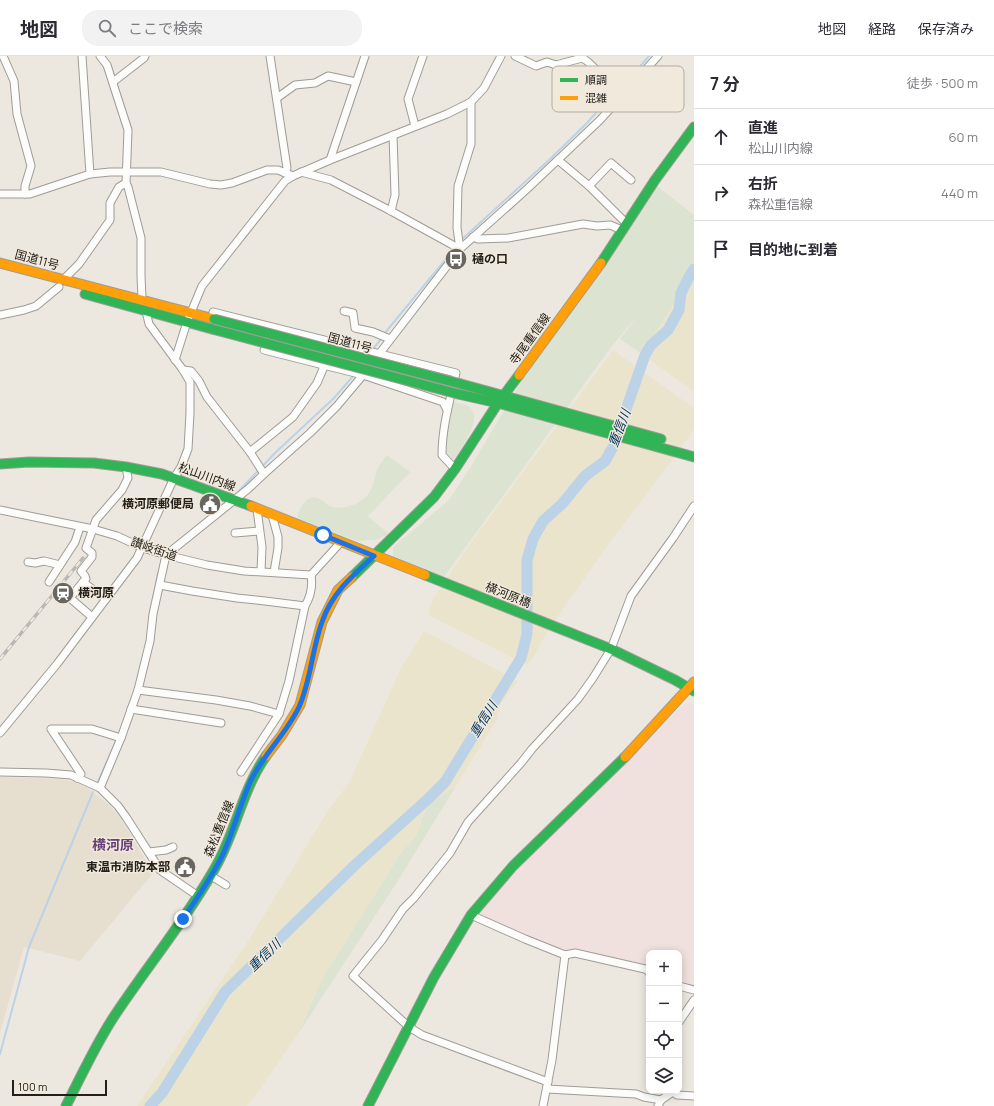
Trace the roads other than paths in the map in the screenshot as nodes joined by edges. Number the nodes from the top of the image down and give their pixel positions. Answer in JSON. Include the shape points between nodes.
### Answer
{"nodes":[{"id":1,"x":3,"y":56,"type":"edge"},
{"id":2,"x":82,"y":56,"type":"edge"},
{"id":3,"x":100,"y":56,"type":"edge"},
{"id":4,"x":145,"y":56,"type":"edge"},
{"id":5,"x":270,"y":56,"type":"edge"},
{"id":6,"x":365,"y":56,"type":"edge"},
{"id":7,"x":423,"y":56,"type":"edge"},
{"id":8,"x":501,"y":56,"type":"edge"},
{"id":9,"x":515,"y":56,"type":"edge"},
{"id":10,"x":658,"y":56,"type":"edge"},
{"id":11,"x":583,"y":57,"type":"edge"},
{"id":12,"x":592,"y":66,"type":"edge"},
{"id":13,"x":649,"y":66,"type":"edge"},
{"id":14,"x":114,"y":82,"type":"junction"},
{"id":15,"x":356,"y":82,"type":"junction"},
{"id":16,"x":277,"y":98,"type":"junction"},
{"id":17,"x":471,"y":102,"type":"junction"},
{"id":18,"x":607,"y":112,"type":"edge"},
{"id":19,"x":415,"y":126,"type":"junction"},
{"id":20,"x":694,"y":127,"type":"edge"},
{"id":21,"x":393,"y":135,"type":"junction"},
{"id":22,"x":330,"y":160,"type":"junction"},
{"id":23,"x":558,"y":160,"type":"junction"},
{"id":24,"x":127,"y":172,"type":"junction"},
{"id":25,"x":301,"y":172,"type":"junction"},
{"id":26,"x":285,"y":173,"type":"junction"},
{"id":27,"x":90,"y":174,"type":"junction"},
{"id":28,"x":293,"y":176,"type":"junction"},
{"id":29,"x":632,"y":180,"type":"dead end"},
{"id":30,"x":126,"y":183,"type":"junction"},
{"id":31,"x":589,"y":186,"type":"junction"},
{"id":32,"x":0,"y":194,"type":"edge"},
{"id":33,"x":25,"y":194,"type":"junction"},
{"id":34,"x":391,"y":211,"type":"junction"},
{"id":35,"x":624,"y":227,"type":"junction"},
{"id":36,"x":473,"y":237,"type":"junction"},
{"id":37,"x":460,"y":249,"type":"junction"},
{"id":38,"x":0,"y":263,"type":"edge"},
{"id":39,"x":0,"y":272,"type":"edge"},
{"id":40,"x":61,"y":284,"type":"junction"},
{"id":41,"x":142,"y":299,"type":"junction"},
{"id":42,"x":146,"y":311,"type":"junction"},
{"id":43,"x":344,"y":311,"type":"dead end"},
{"id":44,"x":190,"y":312,"type":"junction"},
{"id":45,"x":0,"y":315,"type":"edge"},
{"id":46,"x":202,"y":316,"type":"junction"},
{"id":47,"x":187,"y":322,"type":"junction"},
{"id":48,"x":201,"y":326,"type":"junction"},
{"id":49,"x":390,"y":339,"type":"junction"},
{"id":50,"x":333,"y":342,"type":"junction"},
{"id":51,"x":379,"y":353,"type":"junction"},
{"id":52,"x":175,"y":360,"type":"junction"},
{"id":53,"x":324,"y":366,"type":"junction"},
{"id":54,"x":183,"y":370,"type":"junction"},
{"id":55,"x":363,"y":375,"type":"junction"},
{"id":56,"x":504,"y":395,"type":"junction"},
{"id":57,"x":498,"y":404,"type":"junction"},
{"id":58,"x":447,"y":410,"type":"junction"},
{"id":59,"x":694,"y":448,"type":"edge"},
{"id":60,"x":250,"y":452,"type":"junction"},
{"id":61,"x":694,"y":457,"type":"edge"},
{"id":62,"x":0,"y":464,"type":"edge"},
{"id":63,"x":126,"y":467,"type":"junction"},
{"id":64,"x":455,"y":469,"type":"junction"},
{"id":65,"x":264,"y":474,"type":"junction"},
{"id":66,"x":174,"y":478,"type":"junction"},
{"id":67,"x":235,"y":500,"type":"junction"},
{"id":68,"x":694,"y":506,"type":"edge"},
{"id":69,"x":257,"y":509,"type":"junction"},
{"id":70,"x":0,"y":510,"type":"edge"},
{"id":71,"x":272,"y":514,"type":"junction"},
{"id":72,"x":80,"y":527,"type":"junction"},
{"id":73,"x":93,"y":529,"type":"junction"},
{"id":74,"x":259,"y":531,"type":"junction"},
{"id":75,"x":235,"y":533,"type":"dead end"},
{"id":76,"x":75,"y":542,"type":"junction"},
{"id":77,"x":341,"y":542,"type":"junction"},
{"id":78,"x":86,"y":548,"type":"junction"},
{"id":79,"x":143,"y":548,"type":"junction"},
{"id":80,"x":165,"y":554,"type":"junction"},
{"id":81,"x":374,"y":556,"type":"junction"},
{"id":82,"x":28,"y":562,"type":"dead end"},
{"id":83,"x":396,"y":564,"type":"joint"},
{"id":84,"x":60,"y":565,"type":"junction"},
{"id":85,"x":261,"y":571,"type":"junction"},
{"id":86,"x":274,"y":572,"type":"junction"},
{"id":87,"x":311,"y":575,"type":"junction"},
{"id":88,"x":49,"y":582,"type":"dead end"},
{"id":89,"x":83,"y":582,"type":"junction"},
{"id":90,"x":160,"y":585,"type":"junction"},
{"id":91,"x":106,"y":599,"type":"junction"},
{"id":92,"x":305,"y":606,"type":"junction"},
{"id":93,"x":92,"y":617,"type":"junction"},
{"id":94,"x":611,"y":649,"type":"junction"},
{"id":95,"x":693,"y":687,"type":"edge"},
{"id":96,"x":138,"y":690,"type":"junction"},
{"id":97,"x":131,"y":709,"type":"junction"},
{"id":98,"x":279,"y":714,"type":"junction"},
{"id":99,"x":221,"y":723,"type":"dead end"},
{"id":100,"x":0,"y":733,"type":"edge"},
{"id":101,"x":119,"y":738,"type":"junction"},
{"id":102,"x":0,"y":772,"type":"edge"},
{"id":103,"x":241,"y":772,"type":"dead end"},
{"id":104,"x":78,"y":778,"type":"junction"},
{"id":105,"x":100,"y":788,"type":"junction"},
{"id":106,"x":173,"y":847,"type":"dead end"},
{"id":107,"x":148,"y":852,"type":"junction"},
{"id":108,"x":211,"y":876,"type":"junction"},
{"id":109,"x":226,"y":885,"type":"dead end"},
{"id":110,"x":198,"y":896,"type":"junction"},
{"id":111,"x":471,"y":915,"type":"junction"},
{"id":112,"x":565,"y":955,"type":"junction"},
{"id":113,"x":646,"y":970,"type":"edge"},
{"id":114,"x":682,"y":987,"type":"edge"},
{"id":115,"x":694,"y":990,"type":"edge"},
{"id":116,"x":694,"y":1000,"type":"edge"},
{"id":117,"x":682,"y":1018,"type":"edge"},
{"id":118,"x":409,"y":1027,"type":"junction"},
{"id":119,"x":548,"y":1086,"type":"junction"},
{"id":120,"x":671,"y":1094,"type":"edge"},
{"id":121,"x":676,"y":1094,"type":"edge"},
{"id":122,"x":694,"y":1096,"type":"edge"},
{"id":123,"x":660,"y":1103,"type":"edge"},
{"id":124,"x":66,"y":1106,"type":"edge"},
{"id":125,"x":368,"y":1106,"type":"edge"},
{"id":126,"x":543,"y":1106,"type":"edge"}],
"edges":[{"from":1,"to":33,"type":"street","via":[[14,82],[17,114],[31,166]]},
{"from":2,"to":27,"type":"street"},
{"from":3,"to":14,"type":"street"},
{"from":4,"to":14,"type":"street"},
{"from":5,"to":16,"type":"street"},
{"from":6,"to":15,"type":"street"},
{"from":7,"to":19,"type":"street","via":[[408,99]]},
{"from":8,"to":17,"type":"street","via":[[484,88]]},
{"from":9,"to":11,"type":"street","via":[[536,66],[547,62],[556,65]]},
{"from":10,"to":13,"type":"street"},
{"from":11,"to":12,"type":"street"},
{"from":14,"to":24,"type":"street","via":[[128,130]]},
{"from":15,"to":16,"type":"street","via":[[328,76],[316,84],[295,85]]},
{"from":15,"to":22,"type":"street"},
{"from":16,"to":26,"type":"street","via":[[287,168]]},
{"from":17,"to":19,"type":"street"},
{"from":17,"to":37,"type":"street","via":[[471,144],[458,186],[457,228]]},
{"from":18,"to":23,"type":"street"},
{"from":19,"to":21,"type":"street"},
{"from":20,"to":35,"type":"main road","name":"寺尾重信線"},
{"from":21,"to":22,"type":"street"},
{"from":21,"to":34,"type":"street","via":[[396,195]]},
{"from":22,"to":25,"type":"street"},
{"from":23,"to":31,"type":"street"},
{"from":23,"to":36,"type":"street"},
{"from":24,"to":26,"type":"street","via":[[161,172],[221,185],[267,170]]},
{"from":24,"to":27,"type":"street"},
{"from":24,"to":30,"type":"street"},
{"from":25,"to":28,"type":"street"},
{"from":25,"to":34,"type":"street","via":[[331,180]]},
{"from":26,"to":28,"type":"street"},
{"from":27,"to":33,"type":"street"},
{"from":28,"to":44,"type":"street","via":[[285,181],[202,286]]},
{"from":29,"to":31,"type":"street","via":[[611,163]]},
{"from":30,"to":40,"type":"street","via":[[119,187],[110,203],[110,220],[79,264]]},
{"from":30,"to":41,"type":"street","via":[[141,238]]},
{"from":31,"to":35,"type":"street"},
{"from":32,"to":33,"type":"street"},
{"from":34,"to":37,"type":"street"},
{"from":35,"to":36,"type":"street","via":[[583,224],[508,238]]},
{"from":35,"to":56,"type":"main road","name":"寺尾重信線"},
{"from":36,"to":37,"type":"street"},
{"from":37,"to":49,"type":"street"},
{"from":38,"to":40,"type":"main road","name":"国道11号"},
{"from":39,"to":40,"type":"main road","name":"国道11号"},
{"from":40,"to":41,"type":"main road","name":"国道11号"},
{"from":40,"to":42,"type":"main road","name":"国道11号"},
{"from":40,"to":45,"type":"street","via":[[36,306]]},
{"from":41,"to":44,"type":"main road","name":"国道11号"},
{"from":42,"to":47,"type":"main road","name":"国道11号"},
{"from":42,"to":52,"type":"street","via":[[149,324]]},
{"from":43,"to":49,"type":"street","via":[[353,313],[355,328]]},
{"from":44,"to":46,"type":"main road","name":"国道11号"},
{"from":44,"to":47,"type":"street"},
{"from":46,"to":50,"type":"street","via":[[211,312]]},
{"from":46,"to":56,"type":"main road","name":"国道11号","bridge":true},
{"from":47,"to":48,"type":"main road","name":"国道11号"},
{"from":47,"to":52,"type":"street"},
{"from":48,"to":53,"type":"street","via":[[206,334]]},
{"from":48,"to":57,"type":"main road","name":"国道11号","bridge":true},
{"from":49,"to":51,"type":"street"},
{"from":50,"to":51,"type":"street"},
{"from":50,"to":53,"type":"street"},
{"from":51,"to":55,"type":"street"},
{"from":51,"to":58,"type":"street","via":[[456,373]]},
{"from":52,"to":54,"type":"street"},
{"from":53,"to":55,"type":"street"},
{"from":53,"to":60,"type":"street","via":[[317,383],[293,417]]},
{"from":54,"to":60,"type":"street","via":[[191,371],[207,397]]},
{"from":54,"to":66,"type":"street","via":[[190,382],[188,449]]},
{"from":55,"to":58,"type":"street","via":[[443,402]]},
{"from":55,"to":65,"type":"street","via":[[310,433]]},
{"from":56,"to":57,"type":"main road","name":"寺尾重信線"},
{"from":56,"to":59,"type":"main road","name":"国道11号"},
{"from":57,"to":61,"type":"main road","name":"国道11号"},
{"from":57,"to":64,"type":"main road","name":"寺尾重信線"},
{"from":58,"to":64,"type":"street","via":[[442,455]]},
{"from":60,"to":65,"type":"street"},
{"from":62,"to":63,"type":"main road","name":"松山川内線","via":[[59,462]]},
{"from":63,"to":66,"type":"main road","name":"松山川内線"},
{"from":63,"to":73,"type":"street","via":[[128,478],[122,490],[96,520]]},
{"from":64,"to":81,"type":"main road","name":"寺尾重信線","via":[[434,497]]},
{"from":65,"to":67,"type":"street"},
{"from":66,"to":67,"type":"main road","name":"松山川内線"},
{"from":66,"to":79,"type":"street"},
{"from":67,"to":69,"type":"main road","name":"松山川内線"},
{"from":67,"to":80,"type":"street"},
{"from":68,"to":94,"type":"street","via":[[631,596]]},
{"from":69,"to":71,"type":"main road","name":"松山川内線"},
{"from":69,"to":74,"type":"street"},
{"from":70,"to":72,"type":"street","name":"讃岐街道"},
{"from":71,"to":77,"type":"main road","name":"松山川内線"},
{"from":71,"to":86,"type":"street","via":[[278,537]]},
{"from":72,"to":73,"type":"street","name":"讃岐街道"},
{"from":72,"to":76,"type":"street"},
{"from":73,"to":78,"type":"street"},
{"from":73,"to":79,"type":"street","name":"讃岐街道"},
{"from":74,"to":75,"type":"street"},
{"from":74,"to":85,"type":"street","via":[[262,547]]},
{"from":76,"to":78,"type":"street"},
{"from":76,"to":84,"type":"street"},
{"from":77,"to":81,"type":"main road","name":"松山川内線"},
{"from":77,"to":87,"type":"street"},
{"from":78,"to":89,"type":"street","via":[[92,553],[92,557],[81,571],[86,576]]},
{"from":79,"to":80,"type":"street","name":"讃岐街道"},
{"from":79,"to":91,"type":"street"},
{"from":80,"to":85,"type":"street","name":"讃岐街道","via":[[207,565]]},
{"from":80,"to":90,"type":"street"},
{"from":81,"to":83,"type":"main road","name":"松山川内線"},
{"from":81,"to":108,"type":"main road","name":"森松重信線","via":[[338,590],[327,610],[300,705],[282,735],[264,757],[251,781],[223,854]]},
{"from":82,"to":84,"type":"street","via":[[44,561]]},
{"from":83,"to":94,"type":"main road","name":"横河原橋"},
{"from":84,"to":88,"type":"street"},
{"from":85,"to":86,"type":"street","name":"讃岐街道"},
{"from":86,"to":87,"type":"street","name":"讃岐街道"},
{"from":87,"to":92,"type":"street","via":[[312,584]]},
{"from":89,"to":91,"type":"street"},
{"from":89,"to":93,"type":"street","via":[[70,598]]},
{"from":90,"to":92,"type":"street"},
{"from":90,"to":96,"type":"street"},
{"from":91,"to":93,"type":"street"},
{"from":92,"to":98,"type":"street","via":[[289,682]]},
{"from":93,"to":100,"type":"street"},
{"from":94,"to":95,"type":"main road"},
{"from":94,"to":118,"type":"street","via":[[578,699],[468,822],[450,853],[403,909],[353,976]]},
{"from":95,"to":111,"type":"main road","via":[[513,866]]},
{"from":96,"to":97,"type":"street"},
{"from":96,"to":98,"type":"street","via":[[216,700]]},
{"from":97,"to":99,"type":"street"},
{"from":97,"to":101,"type":"street"},
{"from":98,"to":103,"type":"street"},
{"from":101,"to":104,"type":"street","via":[[92,729],[51,729],[81,774]]},
{"from":101,"to":105,"type":"street"},
{"from":102,"to":104,"type":"street","via":[[61,774]]},
{"from":104,"to":105,"type":"street"},
{"from":105,"to":107,"type":"street","via":[[118,806]]},
{"from":106,"to":107,"type":"street"},
{"from":107,"to":110,"type":"street","via":[[164,874]]},
{"from":108,"to":109,"type":"street"},
{"from":108,"to":110,"type":"main road","name":"森松重信線"},
{"from":110,"to":124,"type":"main road","name":"森松重信線","via":[[113,1018]]},
{"from":111,"to":112,"type":"street"},
{"from":111,"to":118,"type":"main road","via":[[434,977]]},
{"from":112,"to":113,"type":"street","via":[[575,953]]},
{"from":112,"to":119,"type":"street"},
{"from":114,"to":115,"type":"street"},
{"from":116,"to":117,"type":"street"},
{"from":118,"to":119,"type":"street","via":[[422,1035]]},
{"from":118,"to":125,"type":"main road"},
{"from":119,"to":123,"type":"street","via":[[629,1094]]},
{"from":119,"to":126,"type":"street"},
{"from":120,"to":123,"type":"street"},
{"from":121,"to":122,"type":"street"}]}
